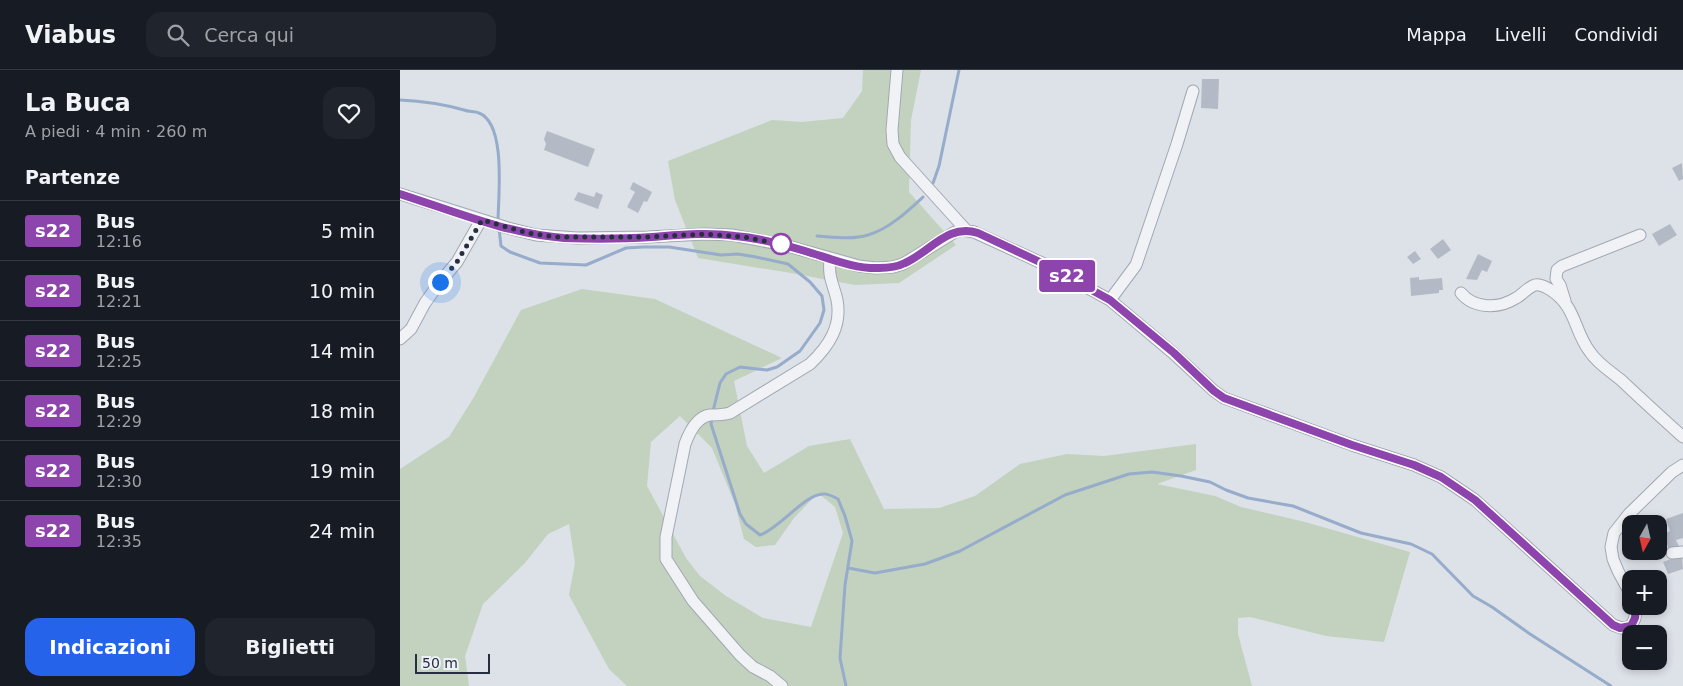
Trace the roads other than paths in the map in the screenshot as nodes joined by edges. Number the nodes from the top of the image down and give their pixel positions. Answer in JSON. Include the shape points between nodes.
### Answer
{"nodes":[{"id":1,"x":897,"y":70,"type":"edge"},
{"id":2,"x":1193,"y":91,"type":"dead end"},
{"id":3,"x":400,"y":194,"type":"edge"},
{"id":4,"x":482,"y":220,"type":"junction"},
{"id":5,"x":966,"y":230,"type":"junction"},
{"id":6,"x":1640,"y":235,"type":"dead end"},
{"id":7,"x":830,"y":258,"type":"junction"},
{"id":8,"x":1461,"y":293,"type":"dead end"},
{"id":9,"x":1110,"y":300,"type":"junction"},
{"id":10,"x":1566,"y":302,"type":"junction"},
{"id":11,"x":400,"y":339,"type":"edge"},
{"id":12,"x":1683,"y":437,"type":"edge"},
{"id":13,"x":1683,"y":464,"type":"edge"},
{"id":14,"x":1622,"y":578,"type":"edge"},
{"id":15,"x":1635,"y":615,"type":"edge"},
{"id":16,"x":782,"y":686,"type":"edge"}],
"edges":[{"from":1,"to":5,"type":"street","via":[[893,144],[900,157]]},
{"from":2,"to":9,"type":"street","via":[[1136,265]]},
{"from":3,"to":4,"type":"street"},
{"from":4,"to":7,"type":"street","via":[[536,235],[577,238],[732,235]]},
{"from":4,"to":11,"type":"street","via":[[411,329]]},
{"from":5,"to":7,"type":"street","via":[[951,233],[910,261],[893,267],[866,267]]},
{"from":5,"to":9,"type":"street","via":[[983,234]]},
{"from":6,"to":10,"type":"street","via":[[1557,270],[1556,279]]},
{"from":7,"to":16,"type":"street","via":[[829,276],[837,300],[838,316],[830,341],[810,364],[730,413],[700,419],[685,444],[666,537],[666,559],[693,601],[740,655]]},
{"from":8,"to":10,"type":"street","via":[[1468,300],[1497,306],[1507,304],[1538,285]]},
{"from":9,"to":15,"type":"street","via":[[1224,398],[1414,465],[1449,482],[1475,500],[1613,625],[1620,628],[1631,626]]},
{"from":10,"to":12,"type":"street","via":[[1593,356]]},
{"from":13,"to":14,"type":"street","via":[[1629,514],[1614,533],[1613,559]]}]}
